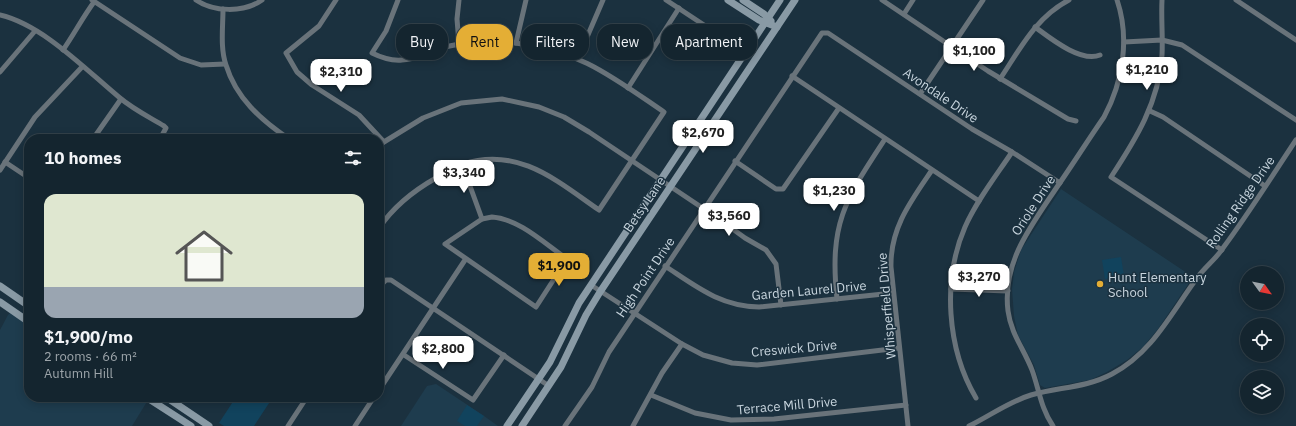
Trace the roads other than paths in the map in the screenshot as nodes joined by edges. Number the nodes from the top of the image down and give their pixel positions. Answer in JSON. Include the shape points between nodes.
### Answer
{"nodes":[{"id":1,"x":196,"y":0,"type":"edge"},
{"id":2,"x":262,"y":0,"type":"edge"},
{"id":3,"x":336,"y":0,"type":"edge"},
{"id":4,"x":398,"y":0,"type":"edge"},
{"id":5,"x":459,"y":0,"type":"edge"},
{"id":6,"x":526,"y":0,"type":"edge"},
{"id":7,"x":603,"y":0,"type":"edge"},
{"id":8,"x":666,"y":0,"type":"edge"},
{"id":9,"x":728,"y":0,"type":"edge"},
{"id":10,"x":743,"y":0,"type":"edge"},
{"id":11,"x":780,"y":0,"type":"edge"},
{"id":12,"x":795,"y":0,"type":"edge"},
{"id":13,"x":882,"y":0,"type":"edge"},
{"id":14,"x":913,"y":0,"type":"edge"},
{"id":15,"x":983,"y":0,"type":"edge"},
{"id":16,"x":1069,"y":0,"type":"edge"},
{"id":17,"x":1117,"y":0,"type":"edge"},
{"id":18,"x":1162,"y":0,"type":"edge"},
{"id":19,"x":1236,"y":0,"type":"edge"},
{"id":20,"x":93,"y":1,"type":"edge"},
{"id":21,"x":679,"y":8,"type":"junction"},
{"id":22,"x":223,"y":9,"type":"junction"},
{"id":23,"x":904,"y":14,"type":"junction"},
{"id":24,"x":0,"y":15,"type":"edge"},
{"id":25,"x":767,"y":21,"type":"junction"},
{"id":26,"x":457,"y":24,"type":"edge"},
{"id":27,"x":703,"y":24,"type":"edge"},
{"id":28,"x":777,"y":27,"type":"junction"},
{"id":29,"x":1035,"y":27,"type":"junction"},
{"id":30,"x":35,"y":31,"type":"junction"},
{"id":31,"x":589,"y":32,"type":"edge"},
{"id":32,"x":831,"y":35,"type":"joint"},
{"id":33,"x":1162,"y":40,"type":"junction"},
{"id":34,"x":1296,"y":40,"type":"edge"},
{"id":35,"x":1124,"y":42,"type":"junction"},
{"id":36,"x":513,"y":43,"type":"edge"},
{"id":37,"x":516,"y":43,"type":"junction"},
{"id":38,"x":521,"y":44,"type":"edge"},
{"id":39,"x":456,"y":45,"type":"edge"},
{"id":40,"x":952,"y":46,"type":"junction"},
{"id":41,"x":63,"y":50,"type":"junction"},
{"id":42,"x":1100,"y":55,"type":"dead end"},
{"id":43,"x":582,"y":60,"type":"edge"},
{"id":44,"x":225,"y":64,"type":"junction"},
{"id":45,"x":82,"y":67,"type":"junction"},
{"id":46,"x":0,"y":72,"type":"edge"},
{"id":47,"x":792,"y":76,"type":"junction"},
{"id":48,"x":1000,"y":79,"type":"junction"},
{"id":49,"x":628,"y":88,"type":"junction"},
{"id":50,"x":720,"y":91,"type":"junction"},
{"id":51,"x":920,"y":94,"type":"junction"},
{"id":52,"x":730,"y":97,"type":"junction"},
{"id":53,"x":121,"y":99,"type":"junction"},
{"id":54,"x":839,"y":108,"type":"junction"},
{"id":55,"x":1150,"y":111,"type":"junction"},
{"id":56,"x":1296,"y":120,"type":"edge"},
{"id":57,"x":1076,"y":121,"type":"dead end"},
{"id":58,"x":24,"y":134,"type":"edge"},
{"id":59,"x":24,"y":134,"type":"edge"},
{"id":60,"x":96,"y":134,"type":"edge"},
{"id":61,"x":163,"y":134,"type":"edge"},
{"id":62,"x":282,"y":134,"type":"edge"},
{"id":63,"x":377,"y":134,"type":"edge"},
{"id":64,"x":885,"y":139,"type":"junction"},
{"id":65,"x":1296,"y":140,"type":"edge"},
{"id":66,"x":384,"y":142,"type":"edge"},
{"id":67,"x":1012,"y":152,"type":"junction"},
{"id":68,"x":631,"y":161,"type":"junction"},
{"id":69,"x":735,"y":161,"type":"junction"},
{"id":70,"x":5,"y":162,"type":"junction"},
{"id":71,"x":462,"y":164,"type":"junction"},
{"id":72,"x":0,"y":170,"type":"edge"},
{"id":73,"x":932,"y":170,"type":"junction"},
{"id":74,"x":24,"y":175,"type":"edge"},
{"id":75,"x":661,"y":180,"type":"junction"},
{"id":76,"x":1060,"y":183,"type":"junction"},
{"id":77,"x":671,"y":186,"type":"junction"},
{"id":78,"x":1266,"y":186,"type":"junction"},
{"id":79,"x":979,"y":201,"type":"junction"},
{"id":80,"x":704,"y":208,"type":"junction"},
{"id":81,"x":482,"y":219,"type":"junction"},
{"id":82,"x":384,"y":220,"type":"edge"},
{"id":83,"x":1222,"y":250,"type":"junction"},
{"id":84,"x":465,"y":260,"type":"junction"},
{"id":85,"x":665,"y":266,"type":"junction"},
{"id":86,"x":384,"y":282,"type":"edge"},
{"id":87,"x":590,"y":285,"type":"junction"},
{"id":88,"x":0,"y":286,"type":"edge"},
{"id":89,"x":951,"y":289,"type":"junction"},
{"id":90,"x":1008,"y":290,"type":"junction"},
{"id":91,"x":600,"y":292,"type":"junction"},
{"id":92,"x":893,"y":293,"type":"junction"},
{"id":93,"x":838,"y":299,"type":"junction"},
{"id":94,"x":0,"y":302,"type":"edge"},
{"id":95,"x":24,"y":303,"type":"edge"},
{"id":96,"x":781,"y":305,"type":"junction"},
{"id":97,"x":433,"y":308,"type":"junction"},
{"id":98,"x":633,"y":314,"type":"junction"},
{"id":99,"x":24,"y":319,"type":"edge"},
{"id":100,"x":682,"y":344,"type":"junction"},
{"id":101,"x":900,"y":348,"type":"junction"},
{"id":102,"x":404,"y":354,"type":"junction"},
{"id":103,"x":504,"y":355,"type":"junction"},
{"id":104,"x":539,"y":379,"type":"junction"},
{"id":105,"x":384,"y":383,"type":"edge"},
{"id":106,"x":550,"y":386,"type":"junction"},
{"id":107,"x":1039,"y":393,"type":"junction"},
{"id":108,"x":651,"y":395,"type":"junction"},
{"id":109,"x":976,"y":398,"type":"dead end"},
{"id":110,"x":154,"y":402,"type":"edge"},
{"id":111,"x":173,"y":402,"type":"edge"},
{"id":112,"x":304,"y":402,"type":"edge"},
{"id":113,"x":371,"y":402,"type":"edge"},
{"id":114,"x":906,"y":405,"type":"junction"},
{"id":115,"x":191,"y":426,"type":"edge"},
{"id":116,"x":209,"y":426,"type":"edge"},
{"id":117,"x":288,"y":426,"type":"edge"},
{"id":118,"x":355,"y":426,"type":"edge"},
{"id":119,"x":508,"y":426,"type":"edge"},
{"id":120,"x":522,"y":426,"type":"edge"},
{"id":121,"x":565,"y":426,"type":"edge"},
{"id":122,"x":634,"y":426,"type":"edge"},
{"id":123,"x":908,"y":426,"type":"edge"},
{"id":124,"x":969,"y":426,"type":"edge"},
{"id":125,"x":1053,"y":426,"type":"edge"}],
"edges":[{"from":1,"to":22,"type":"street","via":[[201,4]]},
{"from":2,"to":22,"type":"street","via":[[257,4]]},
{"from":3,"to":63,"type":"street","via":[[319,26],[286,54],[297,72],[312,85],[359,115]]},
{"from":4,"to":39,"type":"street","via":[[386,31],[372,54],[387,60],[403,60]]},
{"from":5,"to":26,"type":"street"},
{"from":6,"to":37,"type":"street"},
{"from":7,"to":31,"type":"street"},
{"from":8,"to":21,"type":"street"},
{"from":9,"to":25,"type":"main road"},
{"from":10,"to":25,"type":"main road","via":[[764,14]]},
{"from":11,"to":25,"type":"main road","name":"Betsy Lane"},
{"from":12,"to":28,"type":"main road","name":"Betsy Lane"},
{"from":13,"to":23,"type":"street"},
{"from":14,"to":23,"type":"street"},
{"from":15,"to":40,"type":"street"},
{"from":16,"to":29,"type":"street","via":[[1053,10]]},
{"from":17,"to":35,"type":"street","name":"Oriole Drive"},
{"from":18,"to":33,"type":"street"},
{"from":19,"to":34,"type":"street"},
{"from":20,"to":41,"type":"street","via":[[74,36]]},
{"from":20,"to":44,"type":"street","via":[[180,58],[201,65]]},
{"from":21,"to":27,"type":"street"},
{"from":21,"to":49,"type":"street"},
{"from":22,"to":44,"type":"street","via":[[222,43]]},
{"from":23,"to":40,"type":"street"},
{"from":24,"to":30,"type":"street","via":[[11,17]]},
{"from":25,"to":28,"type":"main road"},
{"from":25,"to":50,"type":"main road","name":"Betsy Lane"},
{"from":28,"to":52,"type":"main road","name":"Betsy Lane"},
{"from":29,"to":42,"type":"street","via":[[1072,51],[1094,58]]},
{"from":29,"to":48,"type":"street"},
{"from":30,"to":41,"type":"street"},
{"from":30,"to":46,"type":"street"},
{"from":32,"to":47,"type":"street","name":"High Point Drive","via":[[826,32],[820,34]]},
{"from":32,"to":51,"type":"street","name":"Avondale Drive"},
{"from":33,"to":35,"type":"street"},
{"from":33,"to":55,"type":"street","via":[[1160,75]]},
{"from":33,"to":56,"type":"street","via":[[1175,42],[1191,50]]},
{"from":35,"to":76,"type":"street","name":"Oriole Drive","via":[[1119,77],[1109,108]]},
{"from":36,"to":37,"type":"street"},
{"from":37,"to":38,"type":"street"},
{"from":40,"to":48,"type":"street"},
{"from":40,"to":51,"type":"street"},
{"from":41,"to":45,"type":"street"},
{"from":43,"to":49,"type":"street","via":[[606,72]]},
{"from":44,"to":62,"type":"street","via":[[242,99],[265,122]]},
{"from":45,"to":53,"type":"street"},
{"from":45,"to":59,"type":"street","via":[[36,117]]},
{"from":47,"to":54,"type":"street"},
{"from":47,"to":69,"type":"street","name":"High Point Drive"},
{"from":48,"to":57,"type":"street","via":[[1068,119]]},
{"from":49,"to":68,"type":"street","via":[[664,112]]},
{"from":50,"to":52,"type":"main road"},
{"from":50,"to":75,"type":"main road","name":"Betsy Lane"},
{"from":51,"to":67,"type":"street","name":"Avondale Drive"},
{"from":52,"to":77,"type":"main road","name":"Betsy Lane"},
{"from":53,"to":60,"type":"street"},
{"from":53,"to":61,"type":"street","via":[[166,128]]},
{"from":54,"to":64,"type":"street"},
{"from":54,"to":69,"type":"street","via":[[785,188],[781,190],[774,187]]},
{"from":55,"to":78,"type":"street","via":[[1163,117]]},
{"from":55,"to":83,"type":"street","via":[[1111,177]]},
{"from":58,"to":70,"type":"street"},
{"from":64,"to":73,"type":"street"},
{"from":64,"to":93,"type":"street","via":[[856,183],[842,214],[834,257]]},
{"from":65,"to":78,"type":"street","name":"Rolling Ridge Drive"},
{"from":66,"to":68,"type":"street","via":[[423,118],[461,103],[502,99],[539,107],[564,117]]},
{"from":67,"to":76,"type":"street","name":"Avondale Drive"},
{"from":67,"to":79,"type":"street"},
{"from":68,"to":71,"type":"street","via":[[599,210],[534,167],[512,160],[497,159]]},
{"from":68,"to":75,"type":"street"},
{"from":69,"to":80,"type":"street","name":"High Point Drive"},
{"from":70,"to":72,"type":"street"},
{"from":70,"to":74,"type":"street"},
{"from":71,"to":81,"type":"street"},
{"from":71,"to":82,"type":"street","via":[[407,197]]},
{"from":73,"to":79,"type":"street"},
{"from":73,"to":92,"type":"street","name":"Whisperfield Drive","via":[[906,209],[895,231],[890,261]]},
{"from":75,"to":77,"type":"street"},
{"from":75,"to":87,"type":"main road","name":"Betsy Lane"},
{"from":76,"to":90,"type":"street","name":"Oriole Drive","via":[[1019,246],[1011,266]]},
{"from":77,"to":80,"type":"street"},
{"from":77,"to":91,"type":"main road","name":"Betsy Lane"},
{"from":78,"to":83,"type":"street","name":"Rolling Ridge Drive"},
{"from":79,"to":89,"type":"street","via":[[957,248]]},
{"from":80,"to":85,"type":"street","name":"High Point Drive"},
{"from":80,"to":96,"type":"street","via":[[770,254],[778,272]]},
{"from":81,"to":84,"type":"street","via":[[445,244]]},
{"from":81,"to":84,"type":"street","via":[[501,218],[515,224],[567,259],[536,306]]},
{"from":83,"to":107,"type":"street","name":"Rolling Ridge Drive","via":[[1197,278],[1159,334],[1132,361],[1112,374],[1087,384]]},
{"from":84,"to":97,"type":"street"},
{"from":85,"to":96,"type":"street","name":"Garden Laurel Drive","via":[[724,302],[749,307]]},
{"from":85,"to":98,"type":"street","name":"High Point Drive"},
{"from":86,"to":97,"type":"street","via":[[390,280]]},
{"from":87,"to":91,"type":"street","name":"Creswick Drive"},
{"from":87,"to":104,"type":"main road","name":"Betsy Lane"},
{"from":88,"to":95,"type":"main road"},
{"from":89,"to":90,"type":"street"},
{"from":89,"to":109,"type":"street","via":[[957,352]]},
{"from":90,"to":107,"type":"street","name":"Oriole Drive","via":[[1008,311],[1012,330],[1032,370]]},
{"from":91,"to":98,"type":"street","name":"Creswick Drive"},
{"from":91,"to":106,"type":"main road","name":"Betsy Lane"},
{"from":92,"to":93,"type":"street","name":"Garden Laurel Drive"},
{"from":92,"to":101,"type":"street","name":"Whisperfield Drive"},
{"from":93,"to":96,"type":"street","name":"Garden Laurel Drive"},
{"from":94,"to":99,"type":"main road"},
{"from":97,"to":102,"type":"street"},
{"from":97,"to":103,"type":"street"},
{"from":98,"to":100,"type":"street","name":"Creswick Drive"},
{"from":98,"to":121,"type":"street","name":"High Point Drive","via":[[608,352],[592,387]]},
{"from":100,"to":101,"type":"street","name":"Creswick Drive","via":[[703,355],[732,363],[757,364]]},
{"from":100,"to":108,"type":"street","via":[[662,373]]},
{"from":101,"to":114,"type":"street","name":"Whisperfield Drive"},
{"from":102,"to":103,"type":"street","via":[[473,400]]},
{"from":102,"to":105,"type":"street"},
{"from":103,"to":104,"type":"street"},
{"from":104,"to":106,"type":"street"},
{"from":104,"to":119,"type":"main road","name":"Betsy Lane"},
{"from":106,"to":120,"type":"main road","name":"Betsy Lane"},
{"from":107,"to":124,"type":"street","name":"Rolling Ridge Drive","via":[[1008,404]]},
{"from":107,"to":125,"type":"street","name":"Oriole Drive","via":[[1044,411]]},
{"from":108,"to":114,"type":"street","name":"Terrace Mill Drive","via":[[695,413],[731,420],[774,419]]},
{"from":108,"to":122,"type":"street"},
{"from":110,"to":115,"type":"main road"},
{"from":111,"to":116,"type":"main road"},
{"from":112,"to":117,"type":"street"},
{"from":113,"to":118,"type":"street"},
{"from":114,"to":123,"type":"street","name":"Whisperfield Drive"}]}
